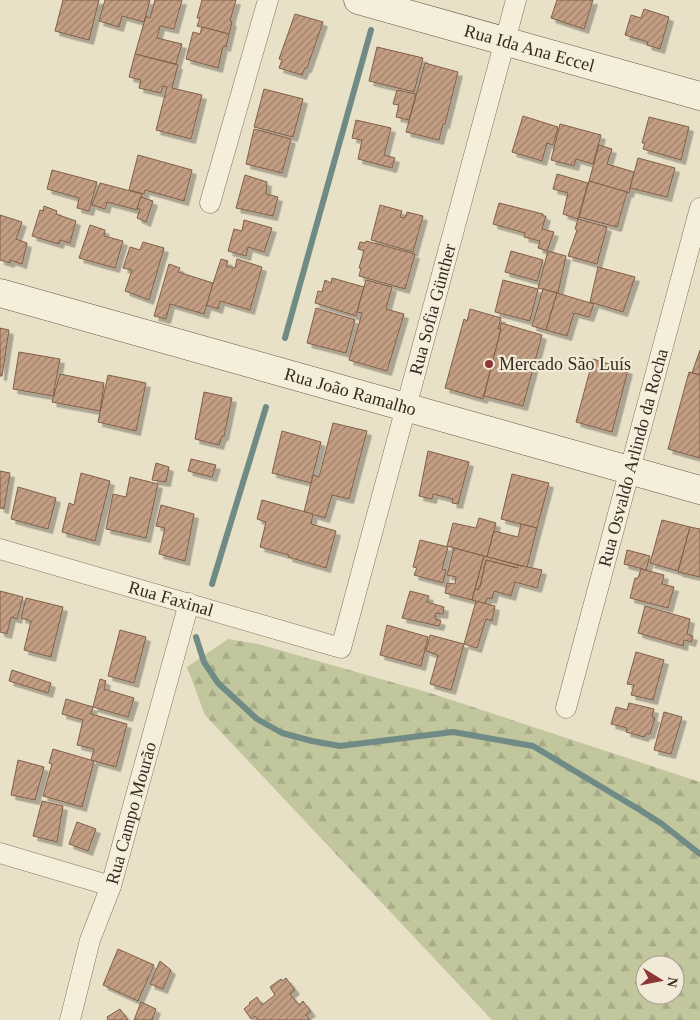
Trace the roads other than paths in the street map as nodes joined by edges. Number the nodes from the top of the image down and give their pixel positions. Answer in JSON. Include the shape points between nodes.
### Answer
{"nodes":[{"id":1,"x":268,"y":0,"type":"edge"},
{"id":2,"x":358,"y":0,"type":"edge"},
{"id":3,"x":516,"y":0,"type":"edge"},
{"id":4,"x":505,"y":42,"type":"junction"},
{"id":5,"x":700,"y":96,"type":"edge"},
{"id":6,"x":210,"y":203,"type":"dead end"},
{"id":7,"x":700,"y":208,"type":"edge"},
{"id":8,"x":0,"y":293,"type":"edge"},
{"id":9,"x":406,"y":407,"type":"junction"},
{"id":10,"x":630,"y":470,"type":"junction"},
{"id":11,"x":700,"y":490,"type":"edge"},
{"id":12,"x":0,"y":549,"type":"edge"},
{"id":13,"x":189,"y":603,"type":"junction"},
{"id":14,"x":342,"y":648,"type":"joint"},
{"id":15,"x":566,"y":708,"type":"dead end"},
{"id":16,"x":0,"y":853,"type":"edge"},
{"id":17,"x":111,"y":886,"type":"junction"},
{"id":18,"x":70,"y":1020,"type":"edge"}],
"edges":[{"from":1,"to":6,"type":"street"},
{"from":2,"to":4,"type":"street","name":"Rua Ida Ana Eccel"},
{"from":3,"to":4,"type":"street","name":"Rua Sofia Günther"},
{"from":4,"to":5,"type":"street","name":"Rua Ida Ana Eccel"},
{"from":4,"to":9,"type":"street","name":"Rua Sofia Günther"},
{"from":7,"to":10,"type":"street","name":"Rua Osvaldo Arlindo da Rocha"},
{"from":8,"to":9,"type":"street","name":"Rua João Ramalho"},
{"from":9,"to":10,"type":"street","name":"Rua João Ramalho"},
{"from":9,"to":14,"type":"street","name":"Rua Sofia Günther"},
{"from":10,"to":11,"type":"street","name":"Rua João Ramalho"},
{"from":10,"to":15,"type":"street","name":"Rua Osvaldo Arlindo da Rocha"},
{"from":12,"to":13,"type":"street","name":"Rua Faxinal"},
{"from":13,"to":14,"type":"street","name":"Rua Faxinal"},
{"from":13,"to":17,"type":"street","name":"Rua Campo Mourão"},
{"from":16,"to":17,"type":"street"},
{"from":17,"to":18,"type":"street","name":"Rua Campo Mourão","via":[[90,940]]}]}
